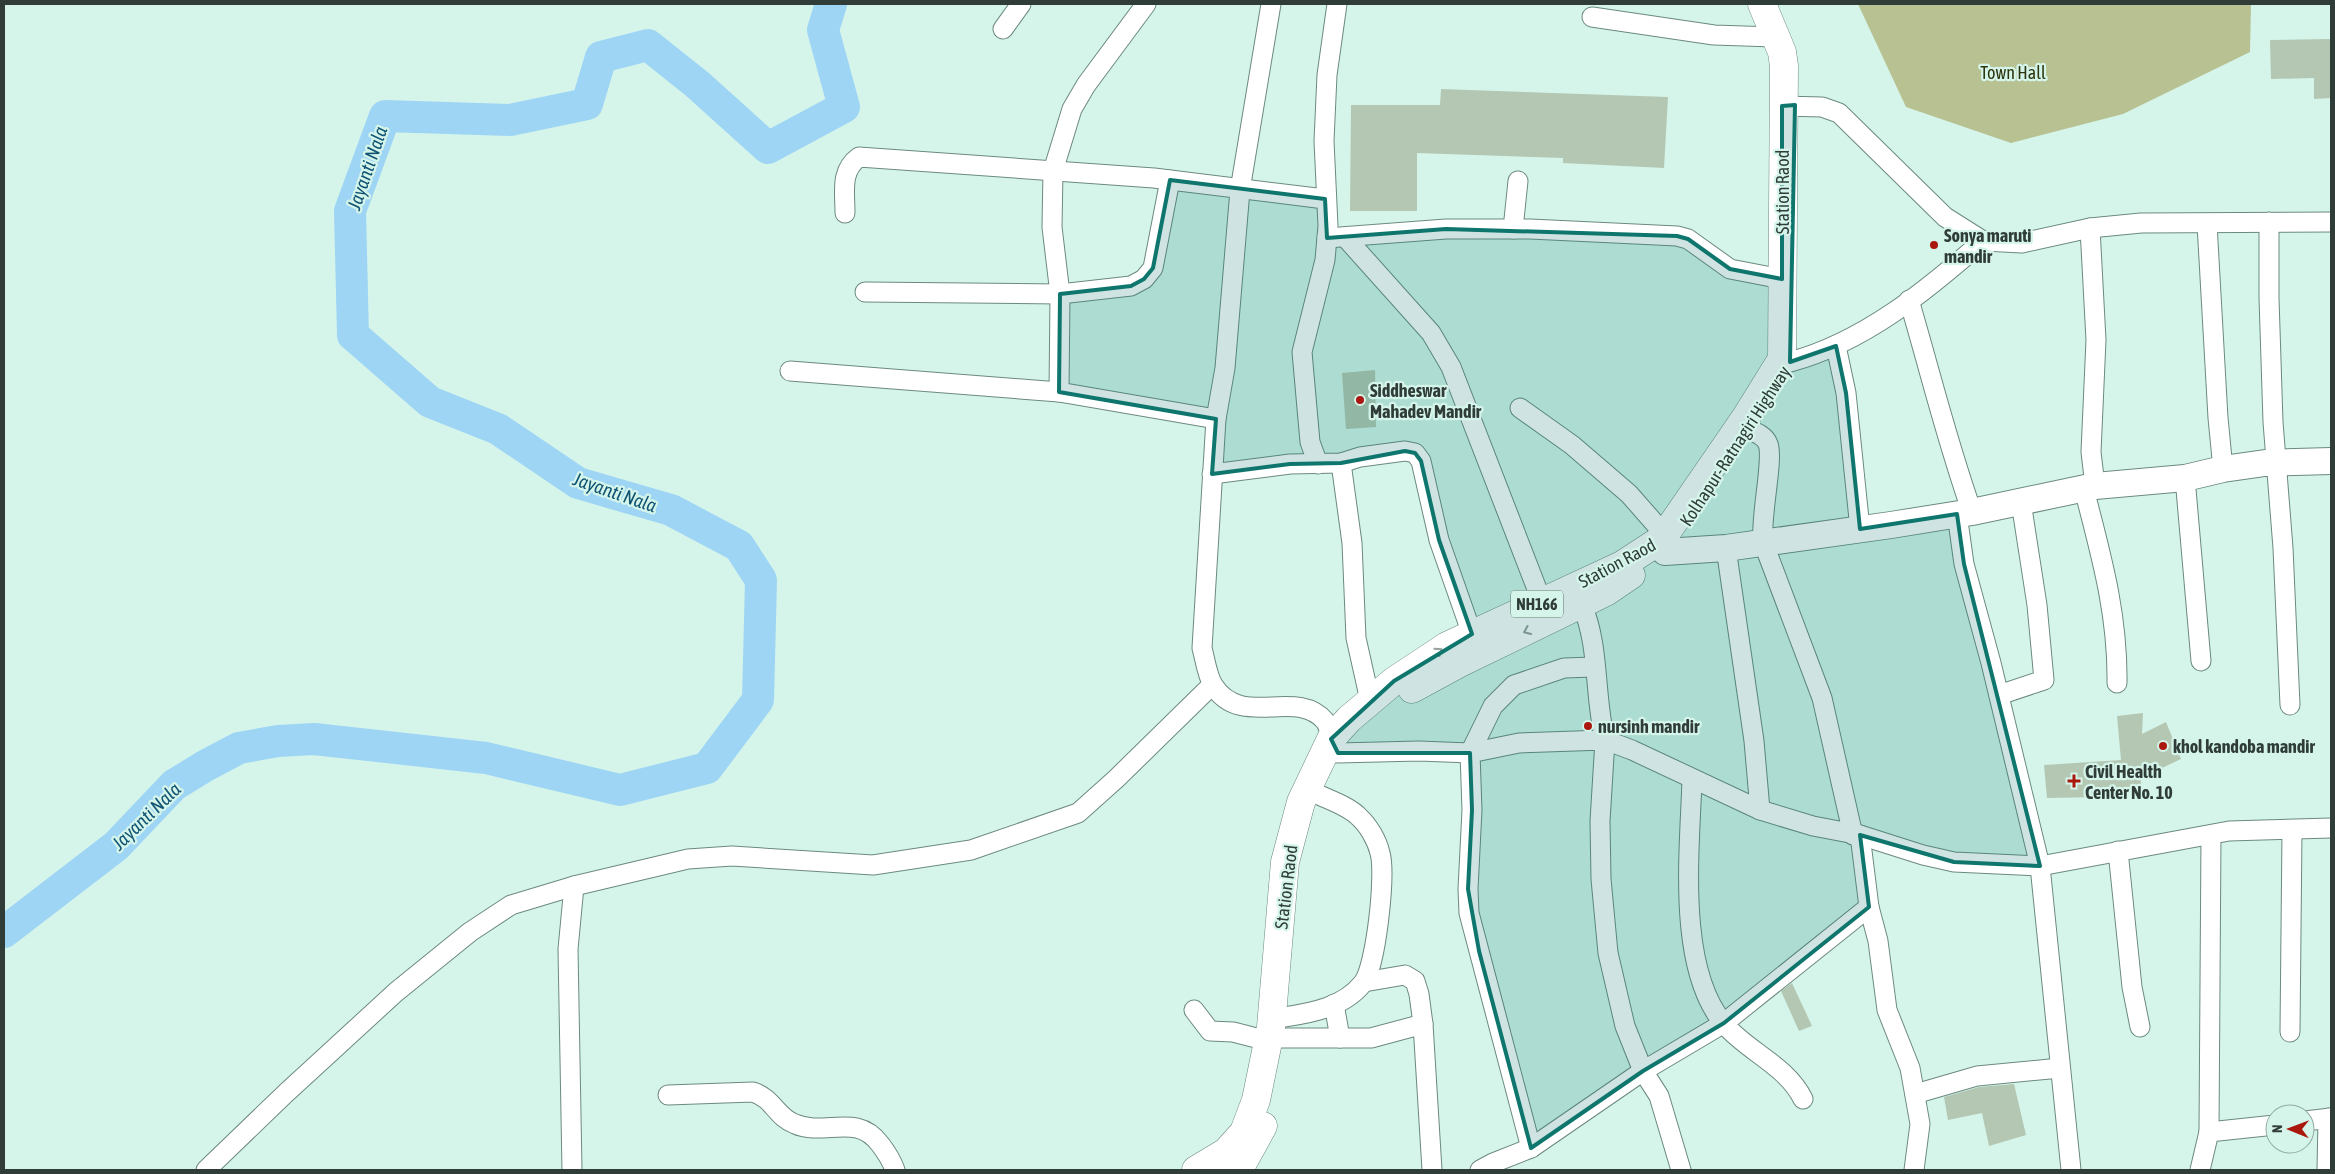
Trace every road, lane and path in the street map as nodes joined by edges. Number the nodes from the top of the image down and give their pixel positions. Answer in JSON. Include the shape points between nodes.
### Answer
{"nodes":[{"id":1,"x":1021,"y":4,"type":"edge"},
{"id":2,"x":1146,"y":4,"type":"edge"},
{"id":3,"x":1271,"y":4,"type":"edge"},
{"id":4,"x":1337,"y":4,"type":"edge"},
{"id":5,"x":1762,"y":4,"type":"edge"},
{"id":6,"x":1776,"y":4,"type":"edge"},
{"id":7,"x":1592,"y":17,"type":"dead end"},
{"id":8,"x":1003,"y":29,"type":"dead end"},
{"id":9,"x":1774,"y":38,"type":"junction"},
{"id":10,"x":1789,"y":105,"type":"junction"},
{"id":11,"x":1053,"y":171,"type":"junction"},
{"id":12,"x":1170,"y":180,"type":"junction"},
{"id":13,"x":1518,"y":181,"type":"dead end"},
{"id":14,"x":1240,"y":190,"type":"junction"},
{"id":15,"x":1325,"y":199,"type":"junction"},
{"id":16,"x":845,"y":212,"type":"dead end"},
{"id":17,"x":2269,"y":222,"type":"junction"},
{"id":18,"x":2331,"y":222,"type":"edge"},
{"id":19,"x":2207,"y":224,"type":"junction"},
{"id":20,"x":2090,"y":228,"type":"junction"},
{"id":21,"x":1513,"y":229,"type":"junction"},
{"id":22,"x":1336,"y":238,"type":"junction"},
{"id":23,"x":1982,"y":241,"type":"junction"},
{"id":24,"x":1782,"y":279,"type":"junction"},
{"id":25,"x":865,"y":292,"type":"dead end"},
{"id":26,"x":1060,"y":294,"type":"junction"},
{"id":27,"x":1909,"y":300,"type":"junction"},
{"id":28,"x":1836,"y":346,"type":"junction"},
{"id":29,"x":1790,"y":362,"type":"junction"},
{"id":30,"x":790,"y":371,"type":"dead end"},
{"id":31,"x":1059,"y":392,"type":"junction"},
{"id":32,"x":1520,"y":408,"type":"dead end"},
{"id":33,"x":1216,"y":418,"type":"junction"},
{"id":34,"x":1750,"y":430,"type":"junction"},
{"id":35,"x":2331,"y":461,"type":"edge"},
{"id":36,"x":2278,"y":462,"type":"junction"},
{"id":37,"x":1341,"y":463,"type":"junction"},
{"id":38,"x":1318,"y":464,"type":"junction"},
{"id":39,"x":2223,"y":469,"type":"junction"},
{"id":40,"x":1212,"y":474,"type":"junction"},
{"id":41,"x":2185,"y":478,"type":"junction"},
{"id":42,"x":2090,"y":487,"type":"junction"},
{"id":43,"x":2021,"y":502,"type":"junction"},
{"id":44,"x":1965,"y":513,"type":"junction"},
{"id":45,"x":1860,"y":530,"type":"junction"},
{"id":46,"x":1763,"y":542,"type":"junction"},
{"id":47,"x":1665,"y":544,"type":"junction"},
{"id":48,"x":1726,"y":548,"type":"junction"},
{"id":49,"x":1542,"y":602,"type":"junction"},
{"id":50,"x":1582,"y":605,"type":"junction"},
{"id":51,"x":1472,"y":634,"type":"junction"},
{"id":52,"x":2201,"y":661,"type":"dead end"},
{"id":53,"x":1594,"y":667,"type":"junction"},
{"id":54,"x":2116,"y":683,"type":"dead end"},
{"id":55,"x":1212,"y":685,"type":"junction"},
{"id":56,"x":1999,"y":695,"type":"junction"},
{"id":57,"x":1369,"y":703,"type":"junction"},
{"id":58,"x":2290,"y":705,"type":"dead end"},
{"id":59,"x":1605,"y":740,"type":"junction"},
{"id":60,"x":1334,"y":746,"type":"junction"},
{"id":61,"x":1470,"y":754,"type":"junction"},
{"id":62,"x":1692,"y":779,"type":"junction"},
{"id":63,"x":1316,"y":794,"type":"junction"},
{"id":64,"x":1760,"y":810,"type":"junction"},
{"id":65,"x":2331,"y":828,"type":"edge"},
{"id":66,"x":2292,"y":831,"type":"junction"},
{"id":67,"x":1857,"y":835,"type":"junction"},
{"id":68,"x":2211,"y":835,"type":"junction"},
{"id":69,"x":2118,"y":851,"type":"junction"},
{"id":70,"x":2040,"y":866,"type":"junction"},
{"id":71,"x":574,"y":886,"type":"junction"},
{"id":72,"x":1869,"y":907,"type":"junction"},
{"id":73,"x":1364,"y":982,"type":"junction"},
{"id":74,"x":1334,"y":1004,"type":"junction"},
{"id":75,"x":1194,"y":1010,"type":"dead end"},
{"id":76,"x":1724,"y":1023,"type":"junction"},
{"id":77,"x":1423,"y":1024,"type":"junction"},
{"id":78,"x":2140,"y":1027,"type":"dead end"},
{"id":79,"x":1278,"y":1032,"type":"junction"},
{"id":80,"x":2290,"y":1032,"type":"dead end"},
{"id":81,"x":1340,"y":1038,"type":"junction"},
{"id":82,"x":2060,"y":1068,"type":"junction"},
{"id":83,"x":1643,"y":1071,"type":"junction"},
{"id":84,"x":1914,"y":1094,"type":"junction"},
{"id":85,"x":668,"y":1095,"type":"dead end"},
{"id":86,"x":1803,"y":1099,"type":"dead end"},
{"id":87,"x":2330,"y":1118,"type":"edge"},
{"id":88,"x":2315,"y":1120,"type":"edge"},
{"id":89,"x":2265,"y":1125,"type":"edge"},
{"id":90,"x":2210,"y":1132,"type":"junction"},
{"id":91,"x":1531,"y":1148,"type":"junction"},
{"id":92,"x":1236,"y":1165,"type":"edge"},
{"id":93,"x":206,"y":1170,"type":"edge"},
{"id":94,"x":572,"y":1170,"type":"edge"},
{"id":95,"x":895,"y":1170,"type":"edge"},
{"id":96,"x":1196,"y":1170,"type":"edge"},
{"id":97,"x":1432,"y":1170,"type":"edge"},
{"id":98,"x":1480,"y":1170,"type":"edge"},
{"id":99,"x":1681,"y":1170,"type":"edge"},
{"id":100,"x":1914,"y":1170,"type":"edge"},
{"id":101,"x":2071,"y":1170,"type":"edge"},
{"id":102,"x":2200,"y":1170,"type":"edge"},
{"id":103,"x":2327,"y":1170,"type":"edge"}],
"edges":[{"from":1,"to":8,"type":"street"},
{"from":2,"to":11,"type":"street","via":[[1086,84],[1072,109]]},
{"from":3,"to":14,"type":"street"},
{"from":4,"to":15,"type":"street","via":[[1327,75]]},
{"from":5,"to":9,"type":"highway","name":"Station Raod","number":"NH166"},
{"from":6,"to":10,"type":"highway","name":"Kolhapur-Ratnagiri Highway","number":"NH166","via":[[1796,56]]},
{"from":7,"to":9,"type":"street","via":[[1714,35]]},
{"from":9,"to":10,"type":"highway","name":"Station Raod","number":"NH166","via":[[1782,52]]},
{"from":10,"to":23,"type":"street","via":[[1822,107],[1839,113],[1945,217]]},
{"from":10,"to":24,"type":"highway","name":"Station Raod","number":"NH166"},
{"from":10,"to":29,"type":"highway","name":"Kolhapur-Ratnagiri Highway","number":"NH166","via":[[1794,277]]},
{"from":11,"to":12,"type":"street"},
{"from":11,"to":16,"type":"street","via":[[859,158],[850,164],[844,176]]},
{"from":11,"to":26,"type":"street","via":[[1052,227]]},
{"from":12,"to":14,"type":"street"},
{"from":12,"to":26,"type":"street","via":[[1154,268],[1144,279],[1131,286]]},
{"from":13,"to":21,"type":"street"},
{"from":14,"to":15,"type":"street"},
{"from":14,"to":33,"type":"street","via":[[1226,368]]},
{"from":15,"to":22,"type":"street"},
{"from":17,"to":18,"type":"street"},
{"from":17,"to":19,"type":"street"},
{"from":17,"to":36,"type":"street","via":[[2273,422]]},
{"from":19,"to":20,"type":"street","via":[[2141,223]]},
{"from":19,"to":39,"type":"street"},
{"from":20,"to":23,"type":"street","via":[[2022,243]]},
{"from":20,"to":42,"type":"street","via":[[2096,340]]},
{"from":21,"to":22,"type":"street","via":[[1446,229]]},
{"from":21,"to":24,"type":"street","via":[[1677,236],[1688,239],[1730,269]]},
{"from":22,"to":38,"type":"street","via":[[1325,260],[1302,352],[1310,442]]},
{"from":22,"to":49,"type":"street","via":[[1431,333],[1451,367]]},
{"from":23,"to":27,"type":"street"},
{"from":24,"to":47,"type":"highway","name":"Station Raod","number":"NH166","via":[[1782,359]]},
{"from":25,"to":26,"type":"street"},
{"from":26,"to":31,"type":"street"},
{"from":27,"to":28,"type":"street"},
{"from":27,"to":44,"type":"street"},
{"from":28,"to":29,"type":"street"},
{"from":28,"to":45,"type":"street","via":[[1846,393]]},
{"from":29,"to":34,"type":"highway","name":"Kolhapur-Ratnagiri Highway","number":"NH166"},
{"from":30,"to":31,"type":"street"},
{"from":31,"to":33,"type":"street"},
{"from":32,"to":47,"type":"street","via":[[1572,445],[1629,494]]},
{"from":33,"to":40,"type":"street"},
{"from":34,"to":46,"type":"street","via":[[1768,444],[1761,526]]},
{"from":34,"to":47,"type":"highway","name":"Kolhapur-Ratnagiri Highway","number":"NH166"},
{"from":35,"to":36,"type":"street"},
{"from":36,"to":39,"type":"street"},
{"from":36,"to":58,"type":"street"},
{"from":37,"to":38,"type":"street"},
{"from":37,"to":51,"type":"street","via":[[1360,457],[1405,451],[1415,453],[1421,461],[1439,540]]},
{"from":37,"to":57,"type":"street","via":[[1352,542],[1356,638]]},
{"from":38,"to":40,"type":"street","via":[[1290,464]]},
{"from":39,"to":41,"type":"street"},
{"from":40,"to":55,"type":"street","via":[[1202,648]]},
{"from":41,"to":42,"type":"street"},
{"from":41,"to":52,"type":"street"},
{"from":42,"to":43,"type":"street"},
{"from":42,"to":54,"type":"street","via":[[2114,616]]},
{"from":43,"to":44,"type":"street"},
{"from":43,"to":56,"type":"street","via":[[2037,604],[2044,680]]},
{"from":44,"to":45,"type":"street"},
{"from":44,"to":56,"type":"street","via":[[1964,564]]},
{"from":45,"to":46,"type":"street"},
{"from":46,"to":48,"type":"street"},
{"from":46,"to":67,"type":"street","via":[[1822,698]]},
{"from":47,"to":48,"type":"street"},
{"from":47,"to":49,"type":"highway","name":"Station Raod","number":"NH166"},
{"from":47,"to":50,"type":"highway","name":"Kolhapur-Ratnagiri Highway","number":"NH166","via":[[1606,592]]},
{"from":48,"to":64,"type":"street","via":[[1754,741]]},
{"from":49,"to":51,"type":"highway","name":"Station Raod","number":"NH166"},
{"from":50,"to":53,"type":"street","via":[[1590,623]]},
{"from":50,"to":60,"type":"highway","name":"Kolhapur-Ratnagiri Highway","number":"NH166","one_way":true,"via":[[1460,663],[1394,699]]},
{"from":57,"to":51,"type":"highway","name":"Station Raod","number":"NH166","one_way":true,"via":[[1394,681],[1447,646]]},
{"from":53,"to":59,"type":"street"},
{"from":53,"to":61,"type":"street","via":[[1564,668],[1514,685],[1493,706]]},
{"from":55,"to":60,"type":"street","via":[[1226,700],[1245,709],[1282,706],[1309,710],[1326,721]]},
{"from":55,"to":71,"type":"street","via":[[1078,813],[971,850],[874,865],[732,856],[688,859]]},
{"from":56,"to":70,"type":"street"},
{"from":57,"to":60,"type":"highway","name":"Station Raod","number":"NH166","via":[[1349,719]]},
{"from":59,"to":61,"type":"street","via":[[1519,743]]},
{"from":59,"to":62,"type":"street"},
{"from":59,"to":83,"type":"street","via":[[1600,821],[1601,879],[1608,953],[1625,1026]]},
{"from":60,"to":61,"type":"street"},
{"from":60,"to":63,"type":"highway","name":"Kolhapur-Ratnagiri Highway","number":"NH166"},
{"from":60,"to":79,"type":"highway","name":"Station Raod","number":"NH166","via":[[1301,802],[1285,862],[1276,974]]},
{"from":61,"to":91,"type":"street","via":[[1469,913]]},
{"from":62,"to":64,"type":"street"},
{"from":62,"to":76,"type":"street","via":[[1689,899],[1693,945],[1704,988]]},
{"from":63,"to":73,"type":"street","via":[[1358,816],[1371,832],[1381,853],[1380,912],[1374,957]]},
{"from":63,"to":79,"type":"highway","name":"Kolhapur-Ratnagiri Highway","number":"NH166","via":[[1298,861],[1297,913]]},
{"from":64,"to":67,"type":"street"},
{"from":65,"to":66,"type":"street"},
{"from":66,"to":68,"type":"street","via":[[2229,831]]},
{"from":66,"to":80,"type":"street"},
{"from":67,"to":70,"type":"street","via":[[1954,862]]},
{"from":67,"to":72,"type":"street"},
{"from":68,"to":69,"type":"street"},
{"from":68,"to":90,"type":"street"},
{"from":69,"to":70,"type":"street"},
{"from":69,"to":78,"type":"street","via":[[2132,987]]},
{"from":70,"to":82,"type":"street"},
{"from":71,"to":93,"type":"street","via":[[511,905],[470,932],[396,992]]},
{"from":71,"to":94,"type":"street","via":[[568,949]]},
{"from":72,"to":76,"type":"street"},
{"from":72,"to":84,"type":"street","via":[[1878,941],[1888,1010],[1910,1068]]},
{"from":73,"to":74,"type":"street","via":[[1353,994]]},
{"from":73,"to":77,"type":"street","via":[[1405,975],[1415,981]]},
{"from":74,"to":79,"type":"street"},
{"from":74,"to":81,"type":"street"},
{"from":75,"to":79,"type":"street","via":[[1210,1031]]},
{"from":76,"to":83,"type":"street"},
{"from":76,"to":86,"type":"street","via":[[1784,1072]]},
{"from":77,"to":81,"type":"street","via":[[1371,1038]]},
{"from":77,"to":97,"type":"street"},
{"from":79,"to":81,"type":"street"},
{"from":79,"to":92,"type":"highway","name":"Kolhapur-Ratnagiri Highway","number":"NH166","via":[[1263,1127]]},
{"from":82,"to":84,"type":"street","via":[[1977,1076]]},
{"from":82,"to":101,"type":"street"},
{"from":83,"to":91,"type":"street"},
{"from":83,"to":99,"type":"street","via":[[1659,1096]]},
{"from":84,"to":100,"type":"street","via":[[1920,1124]]},
{"from":85,"to":95,"type":"street","via":[[753,1092],[765,1096],[793,1124],[817,1128],[853,1126],[865,1130],[874,1135]]},
{"from":87,"to":88,"type":"street"},
{"from":87,"to":103,"type":"street"},
{"from":89,"to":90,"type":"street"},
{"from":90,"to":102,"type":"street"},
{"from":91,"to":98,"type":"street"},
{"from":92,"to":96,"type":"highway","number":"NH166"}]}
